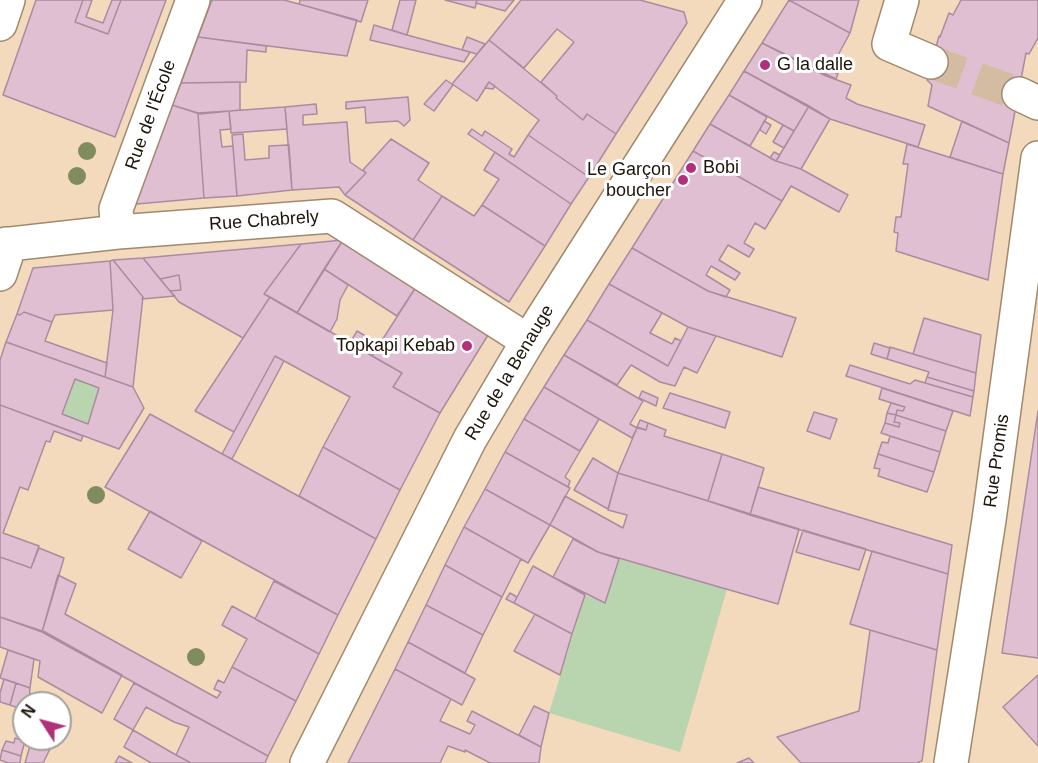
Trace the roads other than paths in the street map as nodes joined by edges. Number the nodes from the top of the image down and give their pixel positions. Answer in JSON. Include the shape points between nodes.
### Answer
{"nodes":[{"id":1,"x":8,"y":0,"type":"edge"},
{"id":2,"x":193,"y":0,"type":"edge"},
{"id":3,"x":902,"y":0,"type":"edge"},
{"id":4,"x":736,"y":3,"type":"edge"},
{"id":5,"x":0,"y":24,"type":"edge"},
{"id":6,"x":931,"y":62,"type":"tunnel mouth"},
{"id":7,"x":1038,"y":158,"type":"edge"},
{"id":8,"x":118,"y":232,"type":"junction"},
{"id":9,"x":2,"y":254,"type":"edge"},
{"id":10,"x":528,"y":341,"type":"junction"},
{"id":11,"x":307,"y":763,"type":"edge"},
{"id":12,"x":951,"y":763,"type":"edge"}],
"edges":[{"from":1,"to":5,"type":"street"},
{"from":2,"to":8,"type":"street","name":"Rue de l'École","via":[[116,210]]},
{"from":3,"to":6,"type":"street","via":[[889,44]]},
{"from":4,"to":10,"type":"street","name":"Rue de la Benauge"},
{"from":7,"to":12,"type":"street","name":"Rue Promis","via":[[989,520]]},
{"from":8,"to":9,"type":"street","name":"Rue Chabrely"},
{"from":8,"to":10,"type":"street","name":"Rue Chabrely","via":[[332,216]]},
{"from":10,"to":11,"type":"street","name":"Rue de la Benauge","via":[[470,439]]}]}
